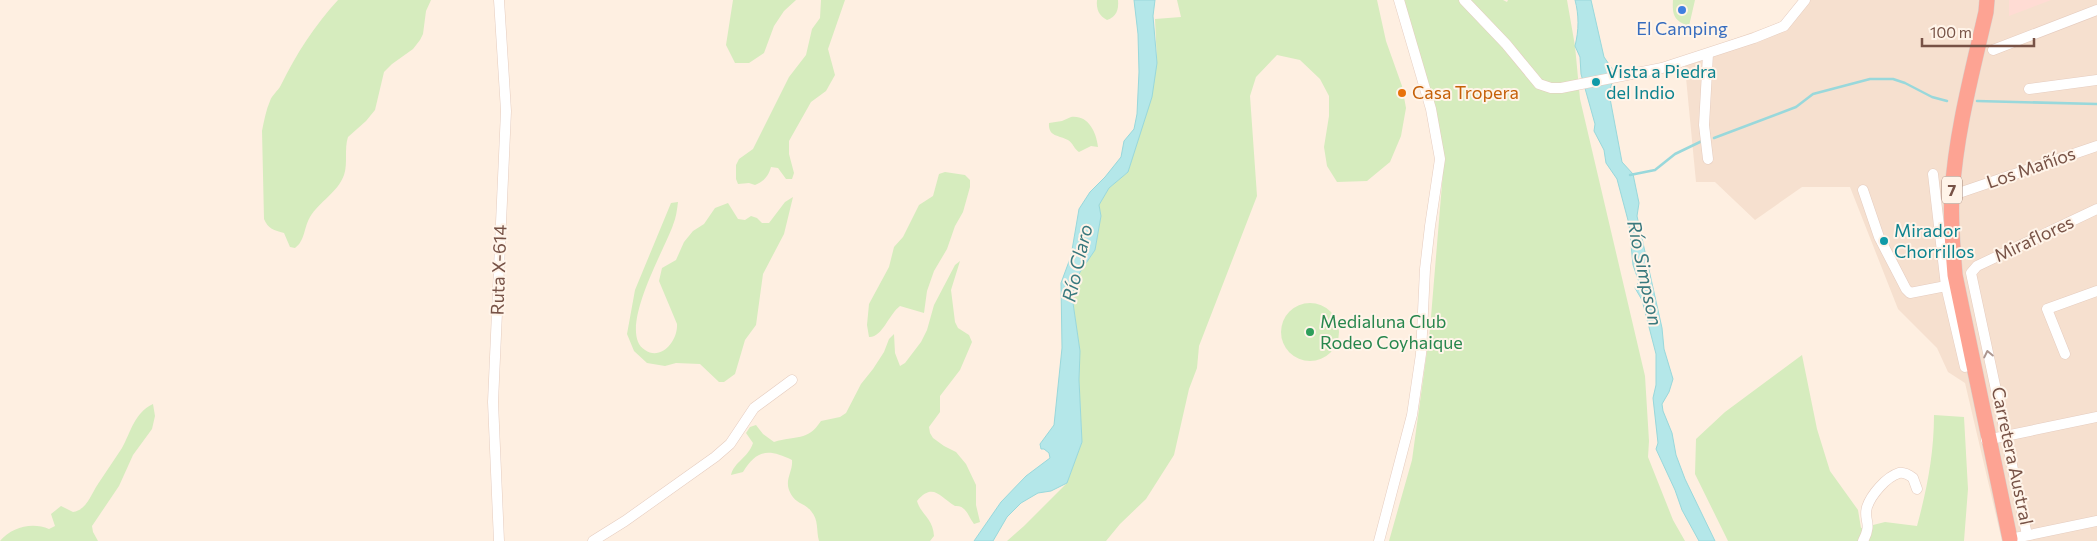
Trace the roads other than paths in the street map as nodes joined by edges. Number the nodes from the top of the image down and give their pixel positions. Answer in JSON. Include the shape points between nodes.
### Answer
{"nodes":[{"id":1,"x":499,"y":0,"type":"edge"},
{"id":2,"x":1399,"y":0,"type":"edge"},
{"id":3,"x":1464,"y":0,"type":"edge"},
{"id":4,"x":1805,"y":0,"type":"edge"},
{"id":5,"x":1987,"y":0,"type":"edge"},
{"id":6,"x":2097,"y":10,"type":"edge"},
{"id":7,"x":1993,"y":50,"type":"dead end"},
{"id":8,"x":1708,"y":54,"type":"junction"},
{"id":9,"x":2097,"y":80,"type":"edge"},
{"id":10,"x":2029,"y":89,"type":"dead end"},
{"id":11,"x":2097,"y":146,"type":"edge"},
{"id":12,"x":1708,"y":159,"type":"dead end"},
{"id":13,"x":1933,"y":174,"type":"dead end"},
{"id":14,"x":1863,"y":190,"type":"dead end"},
{"id":15,"x":1952,"y":195,"type":"junction"},
{"id":16,"x":1937,"y":202,"type":"junction"},
{"id":17,"x":2097,"y":209,"type":"edge"},
{"id":18,"x":1946,"y":286,"type":"junction"},
{"id":19,"x":2097,"y":290,"type":"edge"},
{"id":20,"x":2065,"y":354,"type":"dead end"},
{"id":21,"x":1965,"y":367,"type":"dead end"},
{"id":22,"x":792,"y":380,"type":"dead end"},
{"id":23,"x":2097,"y":417,"type":"edge"},
{"id":24,"x":2006,"y":436,"type":"junction"},
{"id":25,"x":1988,"y":440,"type":"junction"},
{"id":26,"x":1916,"y":488,"type":"dead end"},
{"id":27,"x":2097,"y":521,"type":"edge"},
{"id":28,"x":2027,"y":536,"type":"junction"},
{"id":29,"x":2010,"y":540,"type":"edge"},
{"id":30,"x":499,"y":541,"type":"edge"},
{"id":31,"x":593,"y":541,"type":"edge"},
{"id":32,"x":1379,"y":541,"type":"edge"},
{"id":33,"x":1863,"y":541,"type":"edge"}],
"edges":[{"from":1,"to":30,"type":"street","name":"Ruta X-614","via":[[506,111],[493,402]]},
{"from":2,"to":32,"type":"street","via":[[1431,109],[1440,159],[1430,226],[1421,354],[1412,416]]},
{"from":3,"to":8,"type":"street","via":[[1539,84],[1551,88],[1662,68]]},
{"from":4,"to":8,"type":"street","via":[[1784,26]]},
{"from":5,"to":15,"type":"highway","name":"Carretera Austral","number":"7","via":[[1958,134]]},
{"from":6,"to":7,"type":"street"},
{"from":8,"to":12,"type":"street","via":[[1704,125]]},
{"from":9,"to":10,"type":"street"},
{"from":11,"to":15,"type":"street","name":"Los Mañíos"},
{"from":13,"to":16,"type":"street"},
{"from":14,"to":18,"type":"street","via":[[1879,237],[1906,289],[1910,293]]},
{"from":15,"to":16,"type":"street","name":"Los Mañíos"},
{"from":15,"to":25,"type":"highway","name":"Carretera Austral","number":"7","via":[[1955,274]]},
{"from":16,"to":18,"type":"street"},
{"from":24,"to":17,"type":"street","name":"Miraflores","one_way":true,"via":[[1972,270]]},
{"from":18,"to":21,"type":"street"},
{"from":19,"to":20,"type":"street","via":[[2047,309]]},
{"from":22,"to":31,"type":"street","via":[[754,408],[730,444],[714,457]]},
{"from":23,"to":24,"type":"street"},
{"from":24,"to":25,"type":"street"},
{"from":24,"to":28,"type":"street"},
{"from":25,"to":29,"type":"highway","name":"Carretera Austral"},
{"from":26,"to":33,"type":"street","via":[[1913,478],[1898,473],[1876,491],[1866,511],[1869,527]]},
{"from":27,"to":28,"type":"street"},
{"from":28,"to":29,"type":"street"}]}
